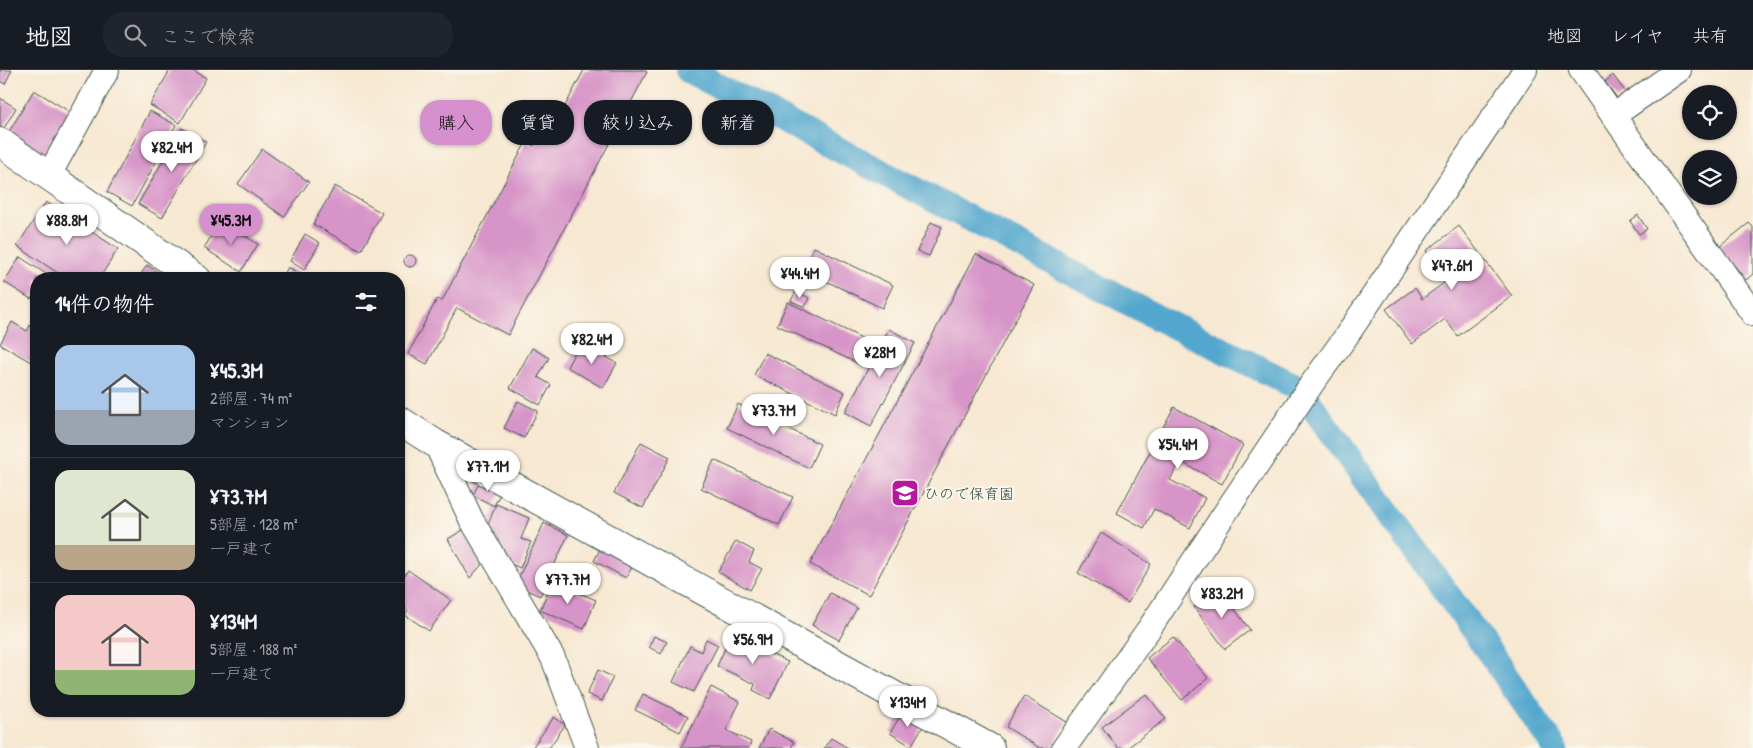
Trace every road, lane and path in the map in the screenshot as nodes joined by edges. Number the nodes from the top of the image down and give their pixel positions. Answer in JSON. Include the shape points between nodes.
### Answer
{"nodes":[{"id":1,"x":107,"y":70,"type":"edge"},
{"id":2,"x":1524,"y":70,"type":"edge"},
{"id":3,"x":1581,"y":70,"type":"edge"},
{"id":4,"x":1679,"y":70,"type":"edge"},
{"id":5,"x":1613,"y":116,"type":"junction"},
{"id":6,"x":0,"y":142,"type":"edge"},
{"id":7,"x":49,"y":175,"type":"junction"},
{"id":8,"x":187,"y":272,"type":"edge"},
{"id":9,"x":1753,"y":314,"type":"edge"},
{"id":10,"x":405,"y":424,"type":"edge"},
{"id":11,"x":436,"y":444,"type":"junction"},
{"id":12,"x":587,"y":748,"type":"edge"},
{"id":13,"x":990,"y":748,"type":"edge"},
{"id":14,"x":1064,"y":748,"type":"edge"}],
"edges":[{"from":1,"to":7,"type":"street"},
{"from":2,"to":14,"type":"street","via":[[1151,626]]},
{"from":3,"to":5,"type":"street"},
{"from":4,"to":5,"type":"street"},
{"from":5,"to":9,"type":"street"},
{"from":6,"to":7,"type":"street"},
{"from":7,"to":8,"type":"street"},
{"from":10,"to":11,"type":"street"},
{"from":11,"to":12,"type":"street","via":[[471,518],[553,658]]},
{"from":11,"to":13,"type":"street"}]}
